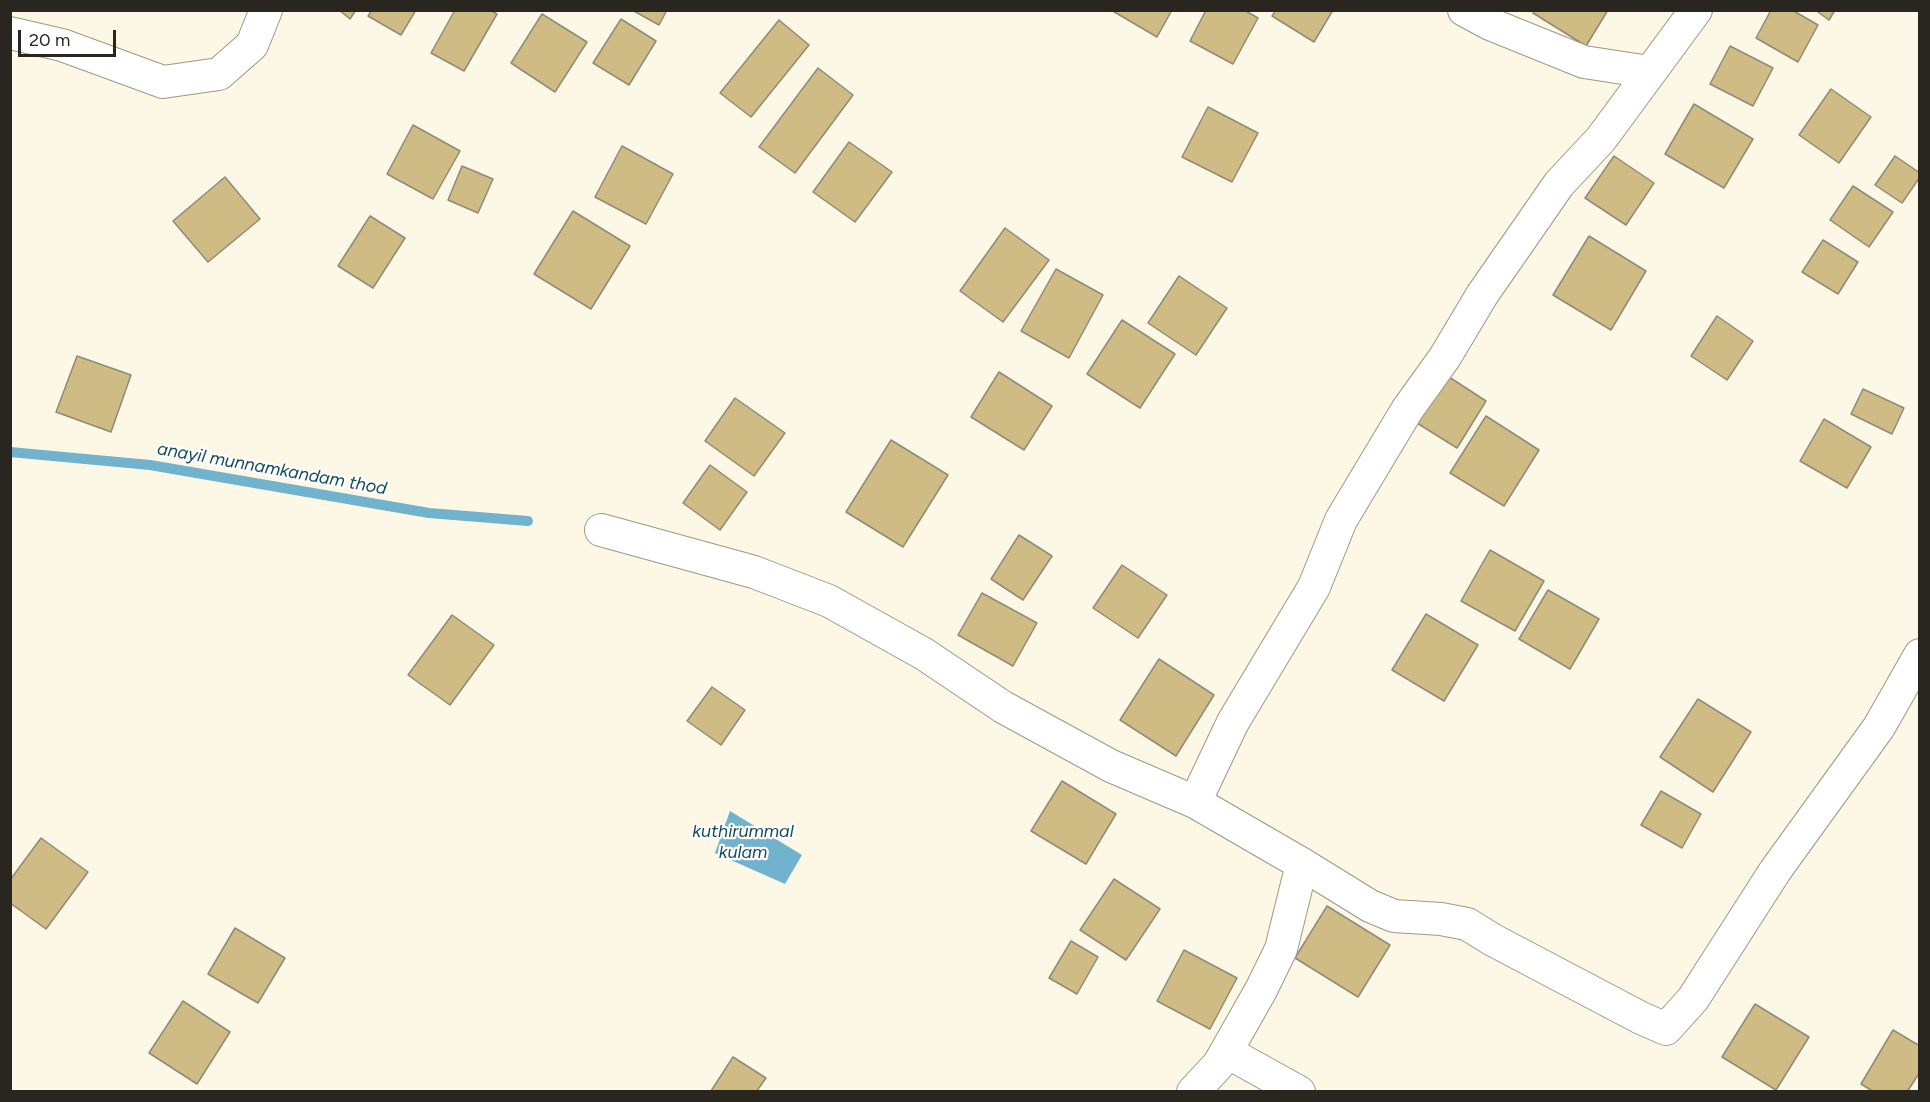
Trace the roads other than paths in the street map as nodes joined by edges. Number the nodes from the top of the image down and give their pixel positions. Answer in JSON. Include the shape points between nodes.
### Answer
{"nodes":[{"id":1,"x":266,"y":10,"type":"edge"},
{"id":2,"x":1464,"y":10,"type":"edge"},
{"id":3,"x":1696,"y":10,"type":"edge"},
{"id":4,"x":10,"y":33,"type":"edge"},
{"id":5,"x":1649,"y":72,"type":"junction"},
{"id":6,"x":601,"y":530,"type":"dead end"},
{"id":7,"x":1920,"y":655,"type":"edge"},
{"id":8,"x":1195,"y":802,"type":"junction"},
{"id":9,"x":1302,"y":864,"type":"junction"},
{"id":10,"x":1227,"y":1052,"type":"junction"},
{"id":11,"x":1192,"y":1092,"type":"edge"},
{"id":12,"x":1299,"y":1092,"type":"edge"}],
"edges":[{"from":1,"to":4,"type":"street","via":[[252,45],[219,74],[163,81],[62,45]]},
{"from":2,"to":5,"type":"street","via":[[1584,62]]},
{"from":3,"to":5,"type":"street"},
{"from":5,"to":8,"type":"street","via":[[1601,139],[1559,184],[1407,410],[1341,520],[1314,587],[1233,722]]},
{"from":6,"to":8,"type":"street","via":[[754,572],[829,602],[1111,766]]},
{"from":7,"to":9,"type":"street","via":[[1879,727],[1774,871],[1693,999],[1666,1029],[1467,924],[1394,916],[1370,906]]},
{"from":8,"to":9,"type":"street"},
{"from":9,"to":10,"type":"street","via":[[1281,949]]},
{"from":10,"to":11,"type":"street"},
{"from":10,"to":12,"type":"street"}]}
